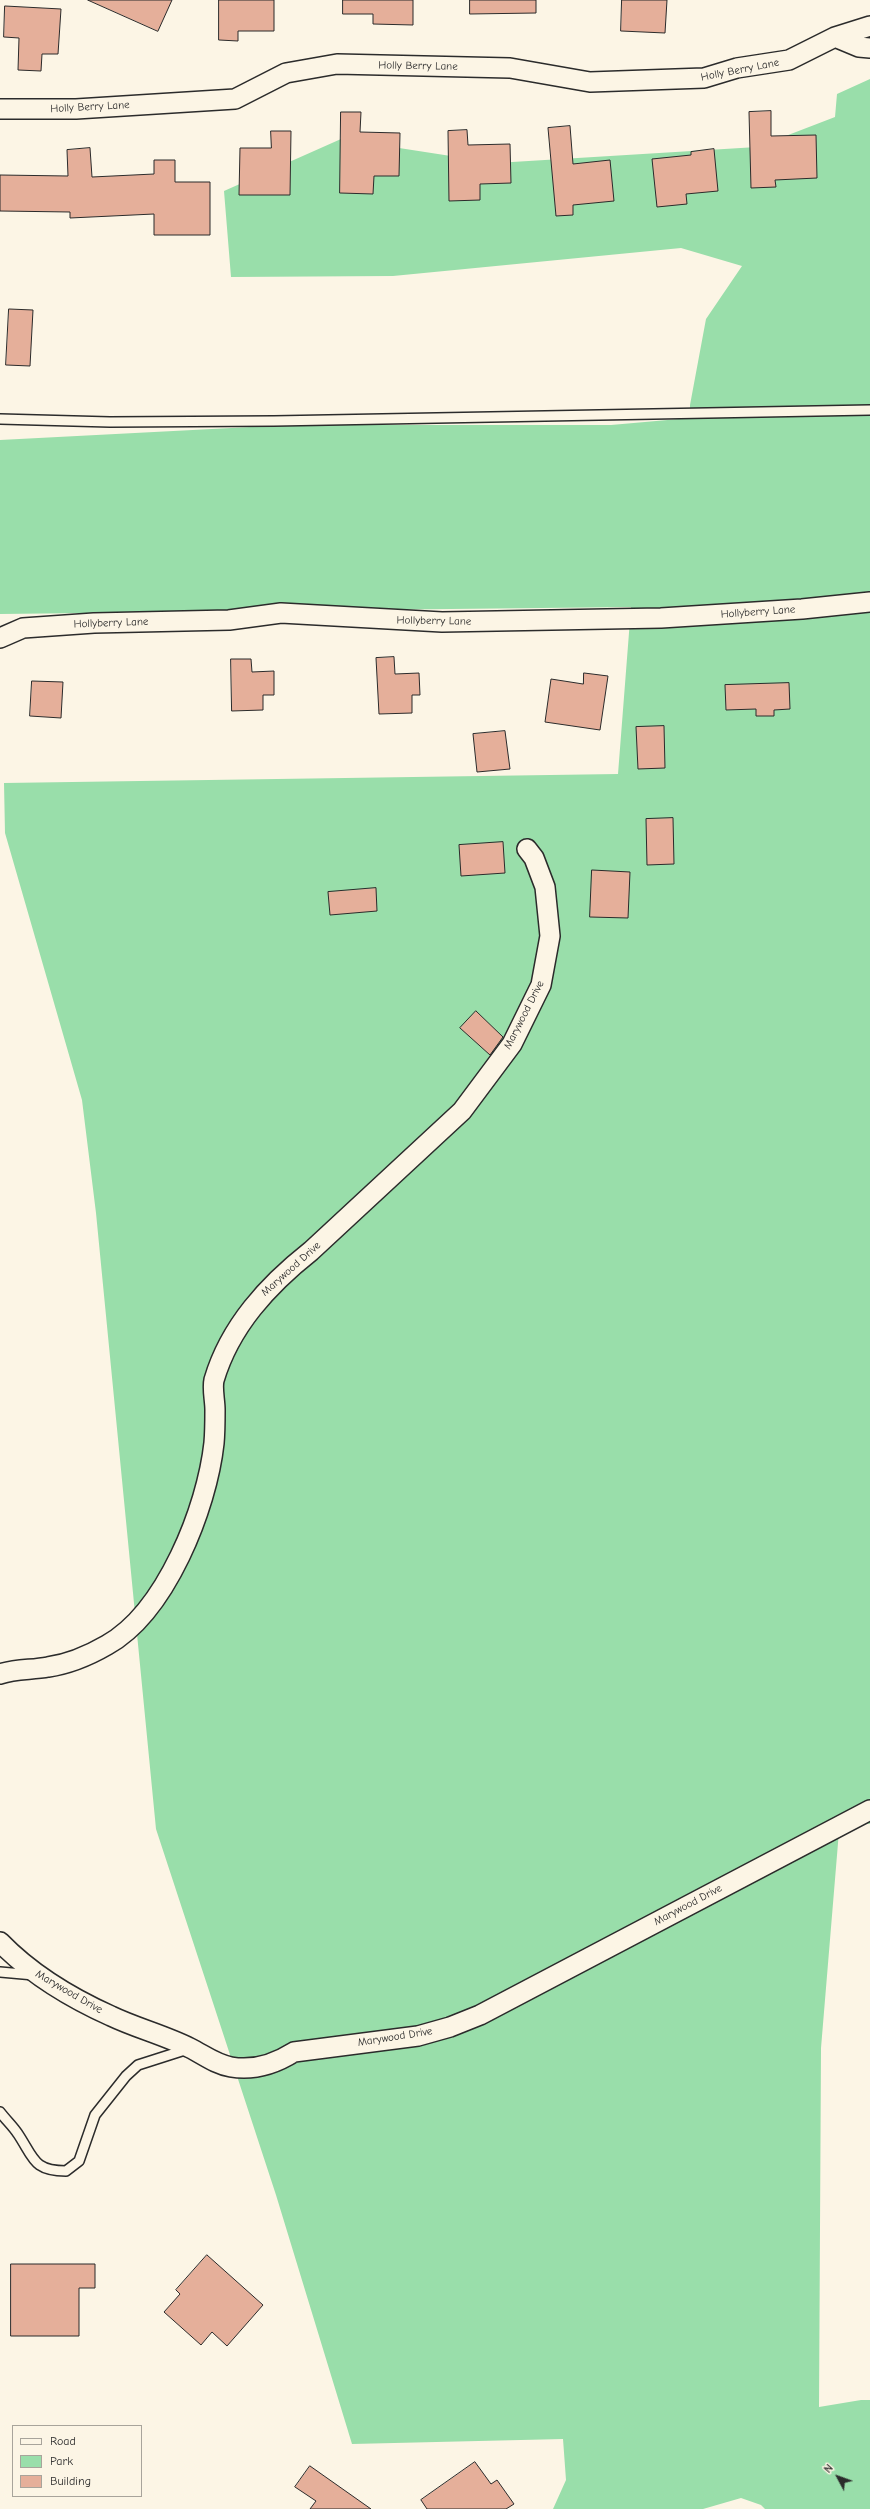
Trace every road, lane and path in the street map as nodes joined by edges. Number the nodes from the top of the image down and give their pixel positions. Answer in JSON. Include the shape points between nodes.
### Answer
{"nodes":[{"id":1,"x":870,"y":26,"type":"edge"},
{"id":2,"x":835,"y":37,"type":"junction"},
{"id":3,"x":870,"y":48,"type":"edge"},
{"id":4,"x":0,"y":109,"type":"edge"},
{"id":5,"x":870,"y":410,"type":"edge"},
{"id":6,"x":0,"y":419,"type":"edge"},
{"id":7,"x":870,"y":602,"type":"edge"},
{"id":8,"x":0,"y":638,"type":"edge"},
{"id":9,"x":527,"y":849,"type":"dead end"},
{"id":10,"x":0,"y":1674,"type":"edge"},
{"id":11,"x":870,"y":1810,"type":"edge"},
{"id":12,"x":0,"y":1942,"type":"edge"},
{"id":13,"x":0,"y":1972,"type":"edge"},
{"id":14,"x":37,"y":1976,"type":"junction"},
{"id":15,"x":190,"y":2048,"type":"junction"},
{"id":16,"x":0,"y":2112,"type":"edge"}],
"edges":[{"from":1,"to":2,"type":"street","name":"Holly Berry Lane"},
{"from":2,"to":3,"type":"street","via":[[859,47]]},
{"from":2,"to":4,"type":"street","name":"Holly Berry Lane","via":[[789,60],[737,68],[704,78],[590,82],[510,68],[336,64],[286,73],[235,99],[76,109]]},
{"from":5,"to":6,"type":"lane","via":[[274,421],[110,422]]},
{"from":7,"to":8,"type":"street","name":"Hollyberry Lane","via":[[661,618],[442,622],[281,613],[229,620],[94,623],[23,628]]},
{"from":9,"to":10,"type":"street","name":"Marywood Drive","via":[[534,858],[545,887],[550,936],[541,985],[512,1044],[462,1110],[311,1252],[261,1295],[242,1322],[226,1350],[214,1381],[214,1442],[201,1507],[174,1568],[145,1612],[108,1645],[78,1660],[52,1667]]},
{"from":11,"to":15,"type":"street","name":"Marywood Drive","via":[[480,2015],[450,2028],[418,2036],[294,2052],[275,2062],[248,2068],[216,2063]]},
{"from":12,"to":14,"type":"street","name":"Marywood Drive"},
{"from":13,"to":14,"type":"lane"},
{"from":14,"to":15,"type":"street","name":"Marywood Drive","via":[[110,2016]]},
{"from":15,"to":16,"type":"lane","via":[[138,2065],[126,2076],[95,2115],[79,2161],[66,2171],[50,2171],[36,2162]]}]}
